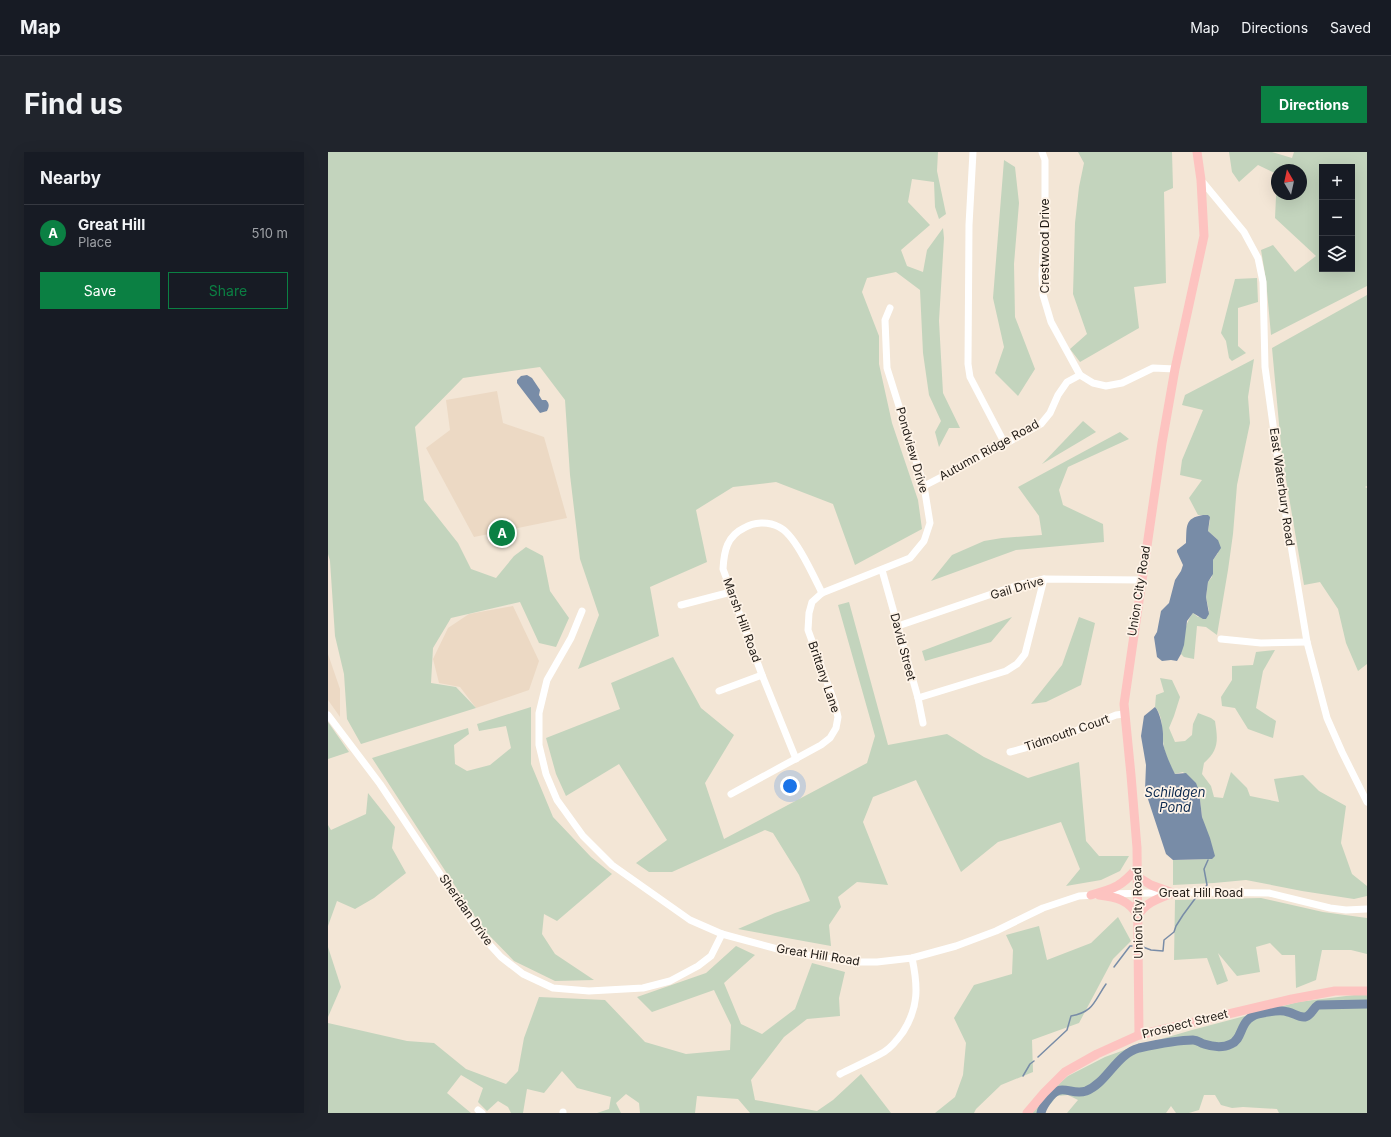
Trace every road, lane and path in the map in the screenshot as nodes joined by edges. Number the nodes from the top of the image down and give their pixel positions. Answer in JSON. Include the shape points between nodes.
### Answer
{"nodes":[{"id":1,"x":973,"y":152,"type":"edge"},
{"id":2,"x":1042,"y":152,"type":"edge"},
{"id":3,"x":1198,"y":152,"type":"edge"},
{"id":4,"x":1201,"y":180,"type":"junction"},
{"id":5,"x":890,"y":308,"type":"dead end"},
{"id":6,"x":1175,"y":369,"type":"junction"},
{"id":7,"x":1080,"y":375,"type":"junction"},
{"id":8,"x":1004,"y":444,"type":"junction"},
{"id":9,"x":924,"y":486,"type":"junction"},
{"id":10,"x":882,"y":570,"type":"junction"},
{"id":11,"x":1044,"y":579,"type":"junction"},
{"id":12,"x":1141,"y":580,"type":"junction"},
{"id":13,"x":731,"y":592,"type":"junction"},
{"id":14,"x":822,"y":593,"type":"junction"},
{"id":15,"x":681,"y":605,"type":"dead end"},
{"id":16,"x":582,"y":611,"type":"dead end"},
{"id":17,"x":898,"y":626,"type":"junction"},
{"id":18,"x":1221,"y":639,"type":"dead end"},
{"id":19,"x":1307,"y":642,"type":"junction"},
{"id":20,"x":762,"y":675,"type":"junction"},
{"id":21,"x":719,"y":691,"type":"dead end"},
{"id":22,"x":918,"y":698,"type":"junction"},
{"id":23,"x":1124,"y":714,"type":"junction"},
{"id":24,"x":328,"y":715,"type":"edge"},
{"id":25,"x":923,"y":723,"type":"dead end"},
{"id":26,"x":1010,"y":752,"type":"dead end"},
{"id":27,"x":796,"y":759,"type":"junction"},
{"id":28,"x":731,"y":794,"type":"dead end"},
{"id":29,"x":1367,"y":802,"type":"edge"},
{"id":30,"x":1137,"y":868,"type":"junction"},
{"id":31,"x":1138,"y":877,"type":"junction"},
{"id":32,"x":1138,"y":893,"type":"junction"},
{"id":33,"x":1173,"y":893,"type":"junction"},
{"id":34,"x":1091,"y":895,"type":"junction"},
{"id":35,"x":1367,"y":909,"type":"edge"},
{"id":36,"x":1138,"y":916,"type":"junction"},
{"id":37,"x":722,"y":934,"type":"junction"},
{"id":38,"x":912,"y":958,"type":"junction"},
{"id":39,"x":1367,"y":991,"type":"edge"},
{"id":40,"x":1139,"y":1035,"type":"junction"},
{"id":41,"x":840,"y":1074,"type":"dead end"},
{"id":42,"x":1027,"y":1113,"type":"edge"}],
"edges":[{"from":1,"to":8,"type":"street","via":[[969,225],[969,370],[970,377]]},
{"from":2,"to":7,"type":"street","name":"Crestwood Drive","via":[[1045,160],[1042,275],[1044,295],[1052,322]]},
{"from":3,"to":4,"type":"main road","name":"Union City Road"},
{"from":4,"to":6,"type":"main road","name":"Union City Road","via":[[1204,236]]},
{"from":4,"to":19,"type":"street","name":"East Waterbury Road","via":[[1244,232],[1258,258],[1263,282],[1265,367]]},
{"from":5,"to":9,"type":"street","name":"Pondview Drive","via":[[886,320],[887,368]]},
{"from":6,"to":7,"type":"street","via":[[1153,368],[1122,383],[1106,386],[1093,383]]},
{"from":6,"to":12,"type":"main road","name":"Union City Road"},
{"from":7,"to":8,"type":"street","name":"Autumn Ridge Road","via":[[1067,382],[1041,424]]},
{"from":8,"to":9,"type":"street","name":"Autumn Ridge Road"},
{"from":9,"to":10,"type":"street","name":"Pondview Drive","via":[[930,523],[924,541],[910,558]]},
{"from":10,"to":14,"type":"street"},
{"from":10,"to":17,"type":"street","name":"David Street"},
{"from":11,"to":12,"type":"street","name":"Gail Drive"},
{"from":11,"to":17,"type":"street","name":"Gail Drive","via":[[1018,585]]},
{"from":11,"to":22,"type":"street","via":[[1025,654],[1017,664],[1006,671]]},
{"from":12,"to":23,"type":"main road","name":"Union City Road"},
{"from":13,"to":14,"type":"street","name":"Marsh Hill Road","via":[[723,568],[729,540],[752,524],[767,523],[780,527],[789,536]]},
{"from":13,"to":15,"type":"street"},
{"from":13,"to":20,"type":"street","name":"Marsh Hill Road"},
{"from":14,"to":27,"type":"street","name":"Brittany Lane","via":[[812,602],[808,630],[838,717],[836,728],[830,738]]},
{"from":16,"to":37,"type":"street","name":"Great Hill Road","via":[[571,638],[547,680],[539,713],[538,745],[548,780],[557,800],[584,836],[612,865],[690,920]]},
{"from":17,"to":22,"type":"street","name":"David Street"},
{"from":18,"to":19,"type":"street","via":[[1261,643]]},
{"from":19,"to":29,"type":"street","name":"East Waterbury Road","via":[[1327,718]]},
{"from":20,"to":21,"type":"street"},
{"from":20,"to":27,"type":"street","name":"Marsh Hill Road"},
{"from":22,"to":25,"type":"street","name":"David Street"},
{"from":23,"to":26,"type":"street","name":"Tidmouth Court"},
{"from":23,"to":30,"type":"main road","name":"Union City Road","via":[[1135,813]]},
{"from":24,"to":37,"type":"street","name":"Sheridan Drive","via":[[380,784],[480,934],[501,957],[523,974],[552,988],[589,991],[643,988],[670,981],[698,966],[711,956]]},
{"from":27,"to":28,"type":"street","name":"Brittany Lane"},
{"from":30,"to":31,"type":"main road","name":"Union City Road"},
{"from":30,"to":34,"type":"main road","via":[[1118,886]]},
{"from":31,"to":32,"type":"main road","name":"Union City Road"},
{"from":31,"to":33,"type":"main road","via":[[1150,885]]},
{"from":32,"to":33,"type":"street","name":"Great Hill Road"},
{"from":32,"to":34,"type":"street","name":"Great Hill Road"},
{"from":32,"to":36,"type":"main road","name":"Union City Road"},
{"from":33,"to":35,"type":"street","name":"Great Hill Road","via":[[1269,893],[1330,908]]},
{"from":33,"to":36,"type":"main road","via":[[1146,905]]},
{"from":34,"to":36,"type":"main road","via":[[1113,896],[1132,907]]},
{"from":34,"to":38,"type":"street","name":"Great Hill Road","via":[[1079,896],[1043,908],[996,931],[956,946]]},
{"from":36,"to":40,"type":"main road","name":"Union City Road"},
{"from":37,"to":38,"type":"street","name":"Great Hill Road","via":[[785,951],[843,961],[877,962]]},
{"from":38,"to":41,"type":"street","via":[[916,980],[916,1003],[909,1023],[898,1039],[885,1051]]},
{"from":39,"to":40,"type":"main road","name":"Prospect Street","via":[[1335,991],[1292,999]]},
{"from":40,"to":42,"type":"main road","name":"Prospect Street","via":[[1065,1072]]}]}
